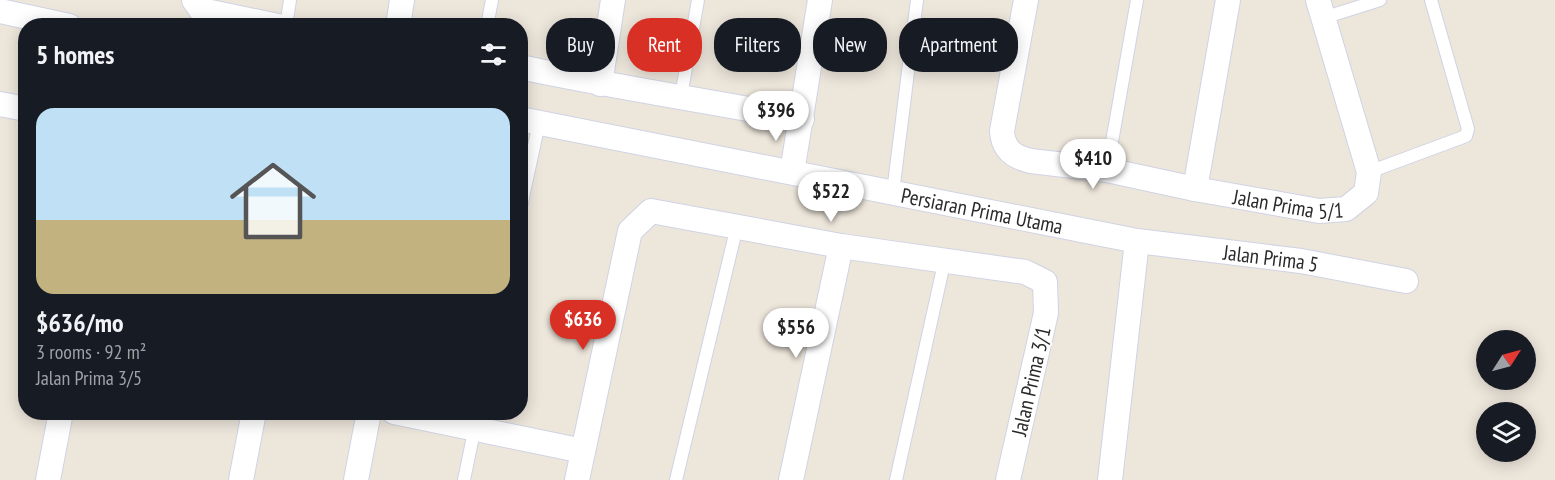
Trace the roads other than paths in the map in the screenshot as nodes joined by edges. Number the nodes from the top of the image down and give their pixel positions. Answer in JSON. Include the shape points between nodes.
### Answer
{"nodes":[{"id":1,"x":290,"y":0,"type":"edge"},
{"id":2,"x":402,"y":0,"type":"edge"},
{"id":3,"x":492,"y":0,"type":"edge"},
{"id":4,"x":613,"y":0,"type":"edge"},
{"id":5,"x":698,"y":0,"type":"edge"},
{"id":6,"x":820,"y":0,"type":"edge"},
{"id":7,"x":917,"y":0,"type":"edge"},
{"id":8,"x":1026,"y":0,"type":"edge"},
{"id":9,"x":1137,"y":0,"type":"edge"},
{"id":10,"x":1228,"y":0,"type":"edge"},
{"id":11,"x":1380,"y":0,"type":"edge"},
{"id":12,"x":1431,"y":0,"type":"edge"},
{"id":13,"x":194,"y":1,"type":"edge"},
{"id":14,"x":1321,"y":9,"type":"edge"},
{"id":15,"x":0,"y":11,"type":"edge"},
{"id":16,"x":32,"y":18,"type":"edge"},
{"id":17,"x":240,"y":18,"type":"edge"},
{"id":18,"x":287,"y":18,"type":"edge"},
{"id":19,"x":399,"y":18,"type":"edge"},
{"id":20,"x":489,"y":18,"type":"edge"},
{"id":21,"x":528,"y":69,"type":"edge"},
{"id":22,"x":600,"y":84,"type":"junction"},
{"id":23,"x":681,"y":96,"type":"junction"},
{"id":24,"x":0,"y":104,"type":"edge"},
{"id":25,"x":18,"y":107,"type":"edge"},
{"id":26,"x":802,"y":118,"type":"junction"},
{"id":27,"x":530,"y":121,"type":"edge"},
{"id":28,"x":528,"y":139,"type":"edge"},
{"id":29,"x":1107,"y":170,"type":"junction"},
{"id":30,"x":792,"y":172,"type":"junction"},
{"id":31,"x":1369,"y":172,"type":"junction"},
{"id":32,"x":1195,"y":189,"type":"junction"},
{"id":33,"x":893,"y":192,"type":"junction"},
{"id":34,"x":736,"y":226,"type":"junction"},
{"id":35,"x":1137,"y":241,"type":"junction"},
{"id":36,"x":842,"y":246,"type":"junction"},
{"id":37,"x":945,"y":259,"type":"junction"},
{"id":38,"x":1406,"y":281,"type":"dead end"},
{"id":39,"x":60,"y":420,"type":"edge"},
{"id":40,"x":252,"y":420,"type":"edge"},
{"id":41,"x":367,"y":420,"type":"edge"},
{"id":42,"x":477,"y":421,"type":"edge"},
{"id":43,"x":583,"y":451,"type":"junction"},
{"id":44,"x":48,"y":480,"type":"edge"},
{"id":45,"x":241,"y":480,"type":"edge"},
{"id":46,"x":356,"y":480,"type":"edge"},
{"id":47,"x":464,"y":480,"type":"edge"},
{"id":48,"x":577,"y":480,"type":"edge"},
{"id":49,"x":676,"y":480,"type":"edge"},
{"id":50,"x":791,"y":480,"type":"edge"},
{"id":51,"x":896,"y":480,"type":"edge"},
{"id":52,"x":1008,"y":480,"type":"edge"},
{"id":53,"x":1110,"y":480,"type":"edge"}],
"edges":[{"from":1,"to":18,"type":"lane"},
{"from":2,"to":19,"type":"street"},
{"from":3,"to":20,"type":"lane"},
{"from":4,"to":22,"type":"street"},
{"from":5,"to":23,"type":"lane"},
{"from":6,"to":26,"type":"street"},
{"from":7,"to":33,"type":"lane"},
{"from":8,"to":29,"type":"street","name":"Jalan Prima 5/1","via":[[1003,141],[1021,159]]},
{"from":9,"to":29,"type":"lane"},
{"from":10,"to":32,"type":"street"},
{"from":11,"to":14,"type":"lane"},
{"from":12,"to":31,"type":"lane","via":[[1468,129],[1466,136]]},
{"from":13,"to":17,"type":"street","via":[[201,10]]},
{"from":14,"to":31,"type":"street"},
{"from":15,"to":16,"type":"street"},
{"from":21,"to":22,"type":"street"},
{"from":22,"to":23,"type":"street"},
{"from":23,"to":26,"type":"street"},
{"from":24,"to":25,"type":"street"},
{"from":26,"to":30,"type":"street"},
{"from":27,"to":28,"type":"lane"},
{"from":27,"to":30,"type":"street","name":"Persiaran Prima Utama"},
{"from":29,"to":32,"type":"street","name":"Jalan Prima 5/1"},
{"from":30,"to":33,"type":"street","name":"Persiaran Prima Utama"},
{"from":31,"to":32,"type":"street","name":"Jalan Prima 5/1","via":[[1366,193],[1346,209],[1318,211]]},
{"from":33,"to":35,"type":"street","name":"Persiaran Prima Utama"},
{"from":34,"to":36,"type":"street"},
{"from":34,"to":43,"type":"street","via":[[651,211],[630,231]]},
{"from":34,"to":49,"type":"lane"},
{"from":35,"to":38,"type":"street","name":"Jalan Prima 5","via":[[1300,261]]},
{"from":35,"to":53,"type":"street"},
{"from":36,"to":37,"type":"street"},
{"from":36,"to":50,"type":"street"},
{"from":37,"to":51,"type":"lane"},
{"from":37,"to":52,"type":"street","name":"Jalan Prima 3/1","via":[[1025,272],[1045,282],[1046,313]]},
{"from":39,"to":44,"type":"street"},
{"from":40,"to":45,"type":"street"},
{"from":41,"to":46,"type":"street"},
{"from":42,"to":43,"type":"street"},
{"from":42,"to":47,"type":"lane"},
{"from":43,"to":48,"type":"street"}]}
